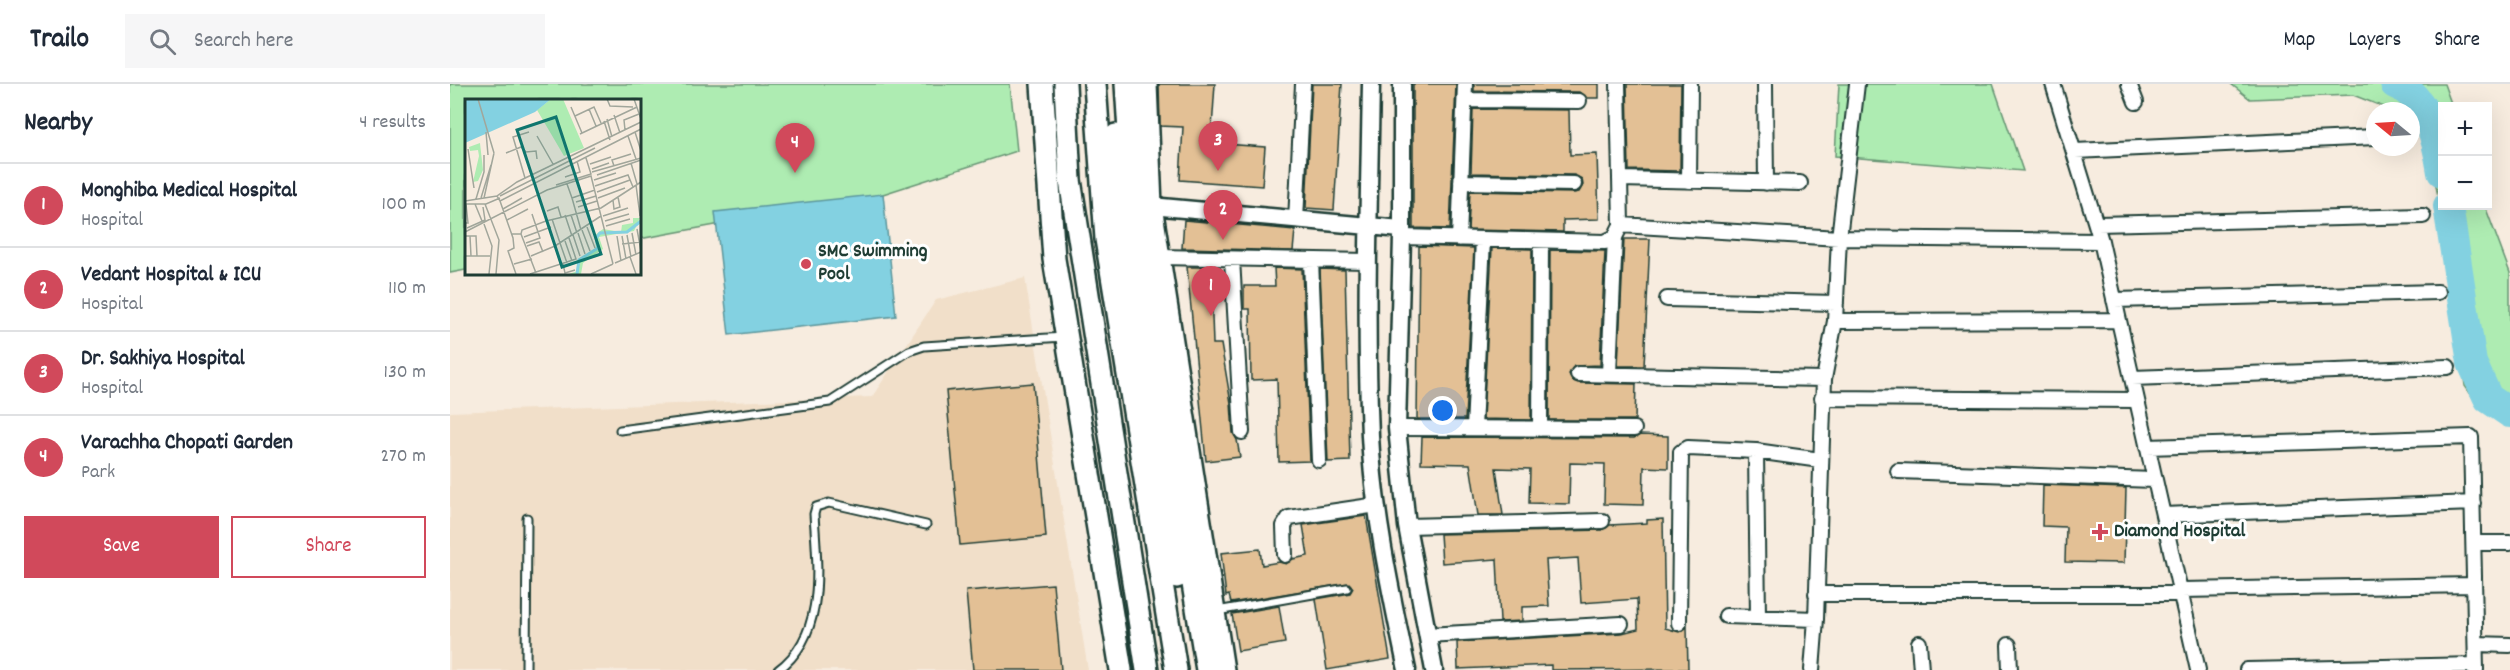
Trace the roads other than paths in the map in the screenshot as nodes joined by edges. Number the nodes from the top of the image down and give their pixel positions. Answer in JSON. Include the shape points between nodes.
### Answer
{"nodes":[{"id":1,"x":1042,"y":84,"type":"edge"},
{"id":2,"x":1065,"y":84,"type":"edge"},
{"id":3,"x":1095,"y":84,"type":"edge"},
{"id":4,"x":1112,"y":84,"type":"edge"},
{"id":5,"x":1126,"y":84,"type":"edge"},
{"id":6,"x":1146,"y":84,"type":"edge"},
{"id":7,"x":1303,"y":84,"type":"edge"},
{"id":8,"x":1371,"y":84,"type":"edge"},
{"id":9,"x":1402,"y":84,"type":"edge"},
{"id":10,"x":1465,"y":84,"type":"edge"},
{"id":11,"x":1618,"y":84,"type":"edge"},
{"id":12,"x":1690,"y":84,"type":"edge"},
{"id":13,"x":1765,"y":84,"type":"edge"},
{"id":14,"x":1857,"y":84,"type":"edge"},
{"id":15,"x":2053,"y":84,"type":"edge"},
{"id":16,"x":2130,"y":84,"type":"edge"},
{"id":17,"x":1465,"y":100,"type":"junction"},
{"id":18,"x":1579,"y":101,"type":"dead end"},
{"id":19,"x":2136,"y":102,"type":"dead end"},
{"id":20,"x":2366,"y":137,"type":"edge"},
{"id":21,"x":2075,"y":151,"type":"junction"},
{"id":22,"x":1620,"y":179,"type":"junction"},
{"id":23,"x":1689,"y":181,"type":"junction"},
{"id":24,"x":1461,"y":182,"type":"junction"},
{"id":25,"x":1766,"y":183,"type":"junction"},
{"id":26,"x":1800,"y":183,"type":"dead end"},
{"id":27,"x":1574,"y":184,"type":"dead end"},
{"id":28,"x":1151,"y":206,"type":"junction"},
{"id":29,"x":2423,"y":216,"type":"dead end"},
{"id":30,"x":1296,"y":220,"type":"junction"},
{"id":31,"x":2097,"y":224,"type":"junction"},
{"id":32,"x":1368,"y":227,"type":"junction"},
{"id":33,"x":1618,"y":231,"type":"junction"},
{"id":34,"x":1401,"y":233,"type":"junction"},
{"id":35,"x":1839,"y":238,"type":"junction"},
{"id":36,"x":1459,"y":239,"type":"junction"},
{"id":37,"x":1483,"y":240,"type":"junction"},
{"id":38,"x":1541,"y":241,"type":"junction"},
{"id":39,"x":2101,"y":241,"type":"junction"},
{"id":40,"x":1159,"y":257,"type":"junction"},
{"id":41,"x":1232,"y":259,"type":"junction"},
{"id":42,"x":1311,"y":260,"type":"junction"},
{"id":43,"x":1368,"y":261,"type":"junction"},
{"id":44,"x":2438,"y":292,"type":"dead end"},
{"id":45,"x":1667,"y":299,"type":"dead end"},
{"id":46,"x":2114,"y":300,"type":"junction"},
{"id":47,"x":1836,"y":303,"type":"junction"},
{"id":48,"x":2118,"y":320,"type":"junction"},
{"id":49,"x":1835,"y":321,"type":"junction"},
{"id":50,"x":1066,"y":336,"type":"junction"},
{"id":51,"x":2448,"y":367,"type":"dead end"},
{"id":52,"x":1609,"y":373,"type":"junction"},
{"id":53,"x":1578,"y":374,"type":"dead end"},
{"id":54,"x":2132,"y":378,"type":"junction"},
{"id":55,"x":1824,"y":379,"type":"junction"},
{"id":56,"x":1822,"y":398,"type":"junction"},
{"id":57,"x":2136,"y":400,"type":"junction"},
{"id":58,"x":1397,"y":428,"type":"junction"},
{"id":59,"x":1474,"y":428,"type":"junction"},
{"id":60,"x":1540,"y":429,"type":"junction"},
{"id":61,"x":1634,"y":429,"type":"dead end"},
{"id":62,"x":620,"y":430,"type":"dead end"},
{"id":63,"x":1242,"y":432,"type":"dead end"},
{"id":64,"x":2146,"y":447,"type":"junction"},
{"id":65,"x":1756,"y":451,"type":"junction"},
{"id":66,"x":1319,"y":460,"type":"dead end"},
{"id":67,"x":1820,"y":460,"type":"junction"},
{"id":68,"x":1898,"y":471,"type":"dead end"},
{"id":69,"x":2154,"y":480,"type":"junction"},
{"id":70,"x":2473,"y":504,"type":"junction"},
{"id":71,"x":1377,"y":505,"type":"junction"},
{"id":72,"x":2163,"y":515,"type":"junction"},
{"id":73,"x":527,"y":518,"type":"dead end"},
{"id":74,"x":1602,"y":521,"type":"dead end"},
{"id":75,"x":926,"y":525,"type":"dead end"},
{"id":76,"x":1407,"y":526,"type":"junction"},
{"id":77,"x":2474,"y":543,"type":"junction"},
{"id":78,"x":2510,"y":543,"type":"edge"},
{"id":79,"x":1285,"y":555,"type":"dead end"},
{"id":80,"x":2474,"y":585,"type":"junction"},
{"id":81,"x":1347,"y":588,"type":"dead end"},
{"id":82,"x":2181,"y":592,"type":"junction"},
{"id":83,"x":1816,"y":594,"type":"junction"},
{"id":84,"x":1214,"y":611,"type":"junction"},
{"id":85,"x":1726,"y":616,"type":"dead end"},
{"id":86,"x":1758,"y":617,"type":"junction"},
{"id":87,"x":1816,"y":619,"type":"junction"},
{"id":88,"x":1679,"y":623,"type":"dead end"},
{"id":89,"x":1621,"y":624,"type":"dead end"},
{"id":90,"x":1427,"y":635,"type":"junction"},
{"id":91,"x":1919,"y":643,"type":"dead end"},
{"id":92,"x":2476,"y":644,"type":"junction"},
{"id":93,"x":2009,"y":645,"type":"dead end"},
{"id":94,"x":2510,"y":645,"type":"edge"},
{"id":95,"x":2476,"y":668,"type":"edge"},
{"id":96,"x":526,"y":670,"type":"edge"},
{"id":97,"x":778,"y":670,"type":"edge"},
{"id":98,"x":1121,"y":670,"type":"edge"},
{"id":99,"x":1147,"y":670,"type":"edge"},
{"id":100,"x":1176,"y":670,"type":"edge"},
{"id":101,"x":1192,"y":670,"type":"edge"},
{"id":102,"x":1206,"y":670,"type":"edge"},
{"id":103,"x":1223,"y":670,"type":"edge"},
{"id":104,"x":1407,"y":670,"type":"edge"},
{"id":105,"x":1434,"y":670,"type":"edge"},
{"id":106,"x":1812,"y":670,"type":"edge"},
{"id":107,"x":1921,"y":670,"type":"edge"},
{"id":108,"x":2010,"y":670,"type":"edge"},
{"id":109,"x":2198,"y":670,"type":"edge"},
{"id":110,"x":2247,"y":670,"type":"edge"}],
"edges":[{"from":1,"to":50,"type":"main road","via":[[1054,259]]},
{"from":2,"to":99,"type":"main road","via":[[1070,180]]},
{"from":3,"to":100,"type":"main road","via":[[1107,239]]},
{"from":4,"to":101,"type":"main road","via":[[1128,280]]},
{"from":5,"to":102,"type":"main road","via":[[1135,226]]},
{"from":6,"to":28,"type":"main road"},
{"from":7,"to":30,"type":"street"},
{"from":8,"to":32,"type":"street"},
{"from":9,"to":34,"type":"street"},
{"from":10,"to":17,"type":"street"},
{"from":11,"to":22,"type":"street"},
{"from":12,"to":23,"type":"street"},
{"from":13,"to":25,"type":"street"},
{"from":14,"to":35,"type":"street"},
{"from":15,"to":21,"type":"street"},
{"from":16,"to":19,"type":"street"},
{"from":17,"to":18,"type":"street"},
{"from":17,"to":24,"type":"street"},
{"from":20,"to":21,"type":"street"},
{"from":21,"to":31,"type":"street"},
{"from":22,"to":23,"type":"street"},
{"from":22,"to":33,"type":"street"},
{"from":23,"to":25,"type":"street"},
{"from":24,"to":27,"type":"street"},
{"from":24,"to":36,"type":"street"},
{"from":25,"to":26,"type":"street"},
{"from":28,"to":30,"type":"street"},
{"from":28,"to":40,"type":"main road"},
{"from":29,"to":31,"type":"street"},
{"from":30,"to":32,"type":"street"},
{"from":31,"to":39,"type":"street"},
{"from":32,"to":34,"type":"street"},
{"from":32,"to":43,"type":"street"},
{"from":33,"to":35,"type":"street"},
{"from":33,"to":38,"type":"street","via":[[1605,242]]},
{"from":33,"to":52,"type":"street"},
{"from":34,"to":36,"type":"street"},
{"from":34,"to":58,"type":"street"},
{"from":35,"to":39,"type":"street"},
{"from":35,"to":47,"type":"street"},
{"from":36,"to":37,"type":"street"},
{"from":37,"to":38,"type":"street"},
{"from":37,"to":59,"type":"street"},
{"from":38,"to":60,"type":"street"},
{"from":39,"to":46,"type":"street"},
{"from":40,"to":41,"type":"street"},
{"from":40,"to":84,"type":"main road"},
{"from":41,"to":42,"type":"street"},
{"from":41,"to":63,"type":"street"},
{"from":42,"to":43,"type":"street"},
{"from":42,"to":66,"type":"street"},
{"from":43,"to":71,"type":"street","via":[[1370,437]]},
{"from":44,"to":46,"type":"street"},
{"from":45,"to":47,"type":"street"},
{"from":46,"to":48,"type":"street"},
{"from":47,"to":49,"type":"street"},
{"from":48,"to":49,"type":"street"},
{"from":48,"to":54,"type":"street"},
{"from":49,"to":55,"type":"street"},
{"from":50,"to":62,"type":"lane","via":[[924,346],[894,360],[834,401]]},
{"from":50,"to":98,"type":"main road"},
{"from":51,"to":54,"type":"street"},
{"from":52,"to":53,"type":"street"},
{"from":52,"to":55,"type":"street"},
{"from":54,"to":57,"type":"street"},
{"from":55,"to":56,"type":"street"},
{"from":56,"to":57,"type":"street"},
{"from":56,"to":67,"type":"street"},
{"from":57,"to":64,"type":"street"},
{"from":58,"to":59,"type":"street"},
{"from":58,"to":76,"type":"street"},
{"from":59,"to":60,"type":"street"},
{"from":60,"to":61,"type":"street"},
{"from":64,"to":69,"type":"street"},
{"from":64,"to":70,"type":"street","via":[[2469,436]]},
{"from":65,"to":67,"type":"street"},
{"from":65,"to":86,"type":"street"},
{"from":65,"to":88,"type":"street","via":[[1688,448],[1681,452]]},
{"from":67,"to":83,"type":"street"},
{"from":68,"to":69,"type":"street"},
{"from":69,"to":72,"type":"street"},
{"from":70,"to":72,"type":"street"},
{"from":70,"to":77,"type":"street"},
{"from":71,"to":79,"type":"street","via":[[1289,518],[1284,526]]},
{"from":71,"to":104,"type":"street"},
{"from":72,"to":82,"type":"street"},
{"from":73,"to":96,"type":"lane"},
{"from":74,"to":76,"type":"street"},
{"from":75,"to":97,"type":"lane","via":[[829,503],[816,507],[815,603],[802,641]]},
{"from":76,"to":90,"type":"street"},
{"from":77,"to":78,"type":"street"},
{"from":77,"to":80,"type":"street"},
{"from":80,"to":82,"type":"street"},
{"from":80,"to":92,"type":"street"},
{"from":81,"to":84,"type":"lane"},
{"from":82,"to":83,"type":"street"},
{"from":82,"to":109,"type":"street"},
{"from":83,"to":87,"type":"street"},
{"from":84,"to":103,"type":"main road"},
{"from":85,"to":86,"type":"street"},
{"from":86,"to":87,"type":"street"},
{"from":87,"to":106,"type":"street"},
{"from":89,"to":90,"type":"street"},
{"from":90,"to":105,"type":"street"},
{"from":91,"to":107,"type":"street"},
{"from":92,"to":94,"type":"street"},
{"from":92,"to":95,"type":"street"},
{"from":93,"to":108,"type":"street"},
{"from":95,"to":110,"type":"street"}]}
